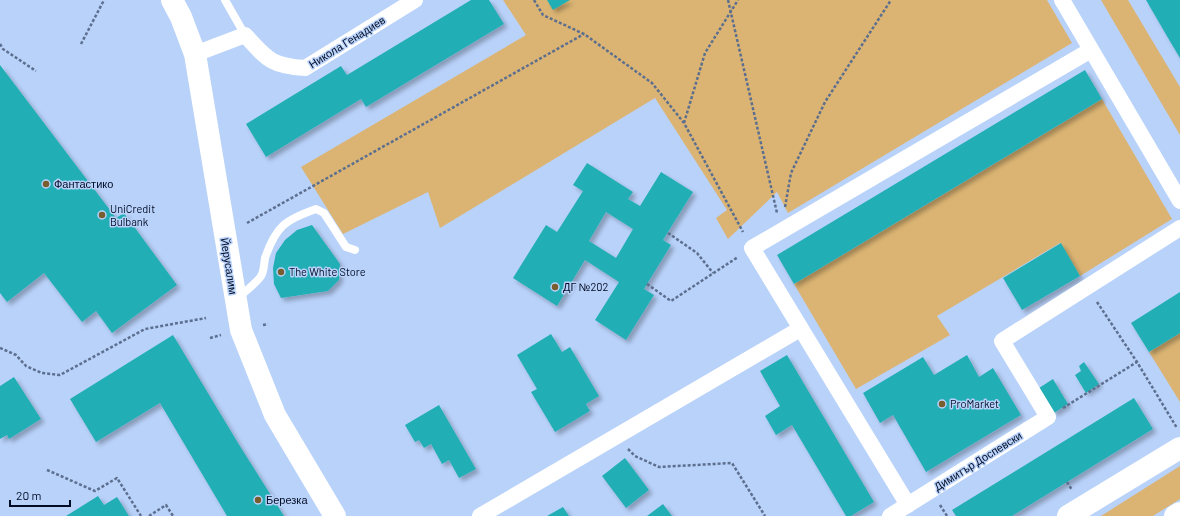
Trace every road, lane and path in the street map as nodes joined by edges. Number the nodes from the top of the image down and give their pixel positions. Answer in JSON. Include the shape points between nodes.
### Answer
{"nodes":[{"id":1,"x":104,"y":0,"type":"edge"},
{"id":2,"x":172,"y":0,"type":"edge"},
{"id":3,"x":225,"y":0,"type":"edge"},
{"id":4,"x":415,"y":0,"type":"edge"},
{"id":5,"x":534,"y":0,"type":"edge"},
{"id":6,"x":728,"y":0,"type":"edge"},
{"id":7,"x":738,"y":0,"type":"edge"},
{"id":8,"x":891,"y":0,"type":"edge"},
{"id":9,"x":1062,"y":0,"type":"edge"},
{"id":10,"x":731,"y":12,"type":"junction"},
{"id":11,"x":584,"y":34,"type":"junction"},
{"id":12,"x":245,"y":35,"type":"junction"},
{"id":13,"x":0,"y":44,"type":"edge"},
{"id":14,"x":80,"y":44,"type":"dead end"},
{"id":15,"x":1091,"y":50,"type":"junction"},
{"id":16,"x":195,"y":54,"type":"junction"},
{"id":17,"x":36,"y":71,"type":"dead end"},
{"id":18,"x":684,"y":122,"type":"junction"},
{"id":19,"x":1180,"y":202,"type":"edge"},
{"id":20,"x":247,"y":223,"type":"dead end"},
{"id":21,"x":1180,"y":228,"type":"edge"},
{"id":22,"x":781,"y":232,"type":"junction"},
{"id":23,"x":668,"y":233,"type":"dead end"},
{"id":24,"x":355,"y":250,"type":"dead end"},
{"id":25,"x":745,"y":253,"type":"junction"},
{"id":26,"x":713,"y":273,"type":"junction"},
{"id":27,"x":647,"y":284,"type":"dead end"},
{"id":28,"x":1087,"y":286,"type":"junction"},
{"id":29,"x":234,"y":301,"type":"junction"},
{"id":30,"x":206,"y":318,"type":"dead end"},
{"id":31,"x":268,"y":324,"type":"dead end"},
{"id":32,"x":263,"y":325,"type":"dead end"},
{"id":33,"x":800,"y":329,"type":"junction"},
{"id":34,"x":221,"y":335,"type":"dead end"},
{"id":35,"x":210,"y":338,"type":"dead end"},
{"id":36,"x":0,"y":348,"type":"edge"},
{"id":37,"x":1137,"y":362,"type":"junction"},
{"id":38,"x":1048,"y":417,"type":"junction"},
{"id":39,"x":1175,"y":426,"type":"dead end"},
{"id":40,"x":616,"y":436,"type":"junction"},
{"id":41,"x":1180,"y":448,"type":"edge"},
{"id":42,"x":47,"y":470,"type":"dead end"},
{"id":43,"x":1067,"y":482,"type":"dead end"},
{"id":44,"x":1072,"y":491,"type":"dead end"},
{"id":45,"x":908,"y":505,"type":"junction"},
{"id":46,"x":1180,"y":513,"type":"edge"},
{"id":47,"x":140,"y":516,"type":"edge"},
{"id":48,"x":149,"y":516,"type":"edge"},
{"id":49,"x":173,"y":516,"type":"edge"},
{"id":50,"x":335,"y":516,"type":"edge"},
{"id":51,"x":480,"y":516,"type":"edge"},
{"id":52,"x":765,"y":516,"type":"edge"},
{"id":53,"x":890,"y":516,"type":"edge"},
{"id":54,"x":1068,"y":516,"type":"edge"},
{"id":55,"x":1175,"y":516,"type":"edge"}],
"edges":[{"from":1,"to":14,"type":"path"},
{"from":2,"to":16,"type":"street","name":"Йерусалим"},
{"from":3,"to":12,"type":"lane"},
{"from":4,"to":12,"type":"street","name":"Никола Генадиев","via":[[305,68],[286,67],[267,60]]},
{"from":5,"to":11,"type":"path","via":[[543,15]]},
{"from":6,"to":10,"type":"path"},
{"from":7,"to":10,"type":"path"},
{"from":8,"to":22,"type":"path","via":[[825,102],[791,174]]},
{"from":9,"to":15,"type":"street"},
{"from":10,"to":18,"type":"path","via":[[705,53]]},
{"from":10,"to":22,"type":"path"},
{"from":11,"to":18,"type":"path","via":[[652,83]]},
{"from":11,"to":20,"type":"path"},
{"from":12,"to":16,"type":"street"},
{"from":13,"to":17,"type":"path"},
{"from":15,"to":19,"type":"street"},
{"from":15,"to":22,"type":"street"},
{"from":16,"to":29,"type":"street","name":"Йерусалим"},
{"from":18,"to":25,"type":"path"},
{"from":21,"to":28,"type":"street"},
{"from":22,"to":25,"type":"street"},
{"from":23,"to":26,"type":"path","via":[[696,253]]},
{"from":24,"to":29,"type":"lane","via":[[346,247],[324,213],[316,209],[288,220],[279,228],[270,246],[261,276]]},
{"from":25,"to":26,"type":"path"},
{"from":25,"to":33,"type":"street"},
{"from":26,"to":27,"type":"path","via":[[671,300]]},
{"from":28,"to":37,"type":"path"},
{"from":28,"to":38,"type":"street","via":[[1002,341]]},
{"from":29,"to":50,"type":"street","name":"Йерусалим","via":[[241,330],[275,415]]},
{"from":30,"to":36,"type":"path","via":[[145,329],[60,375],[42,374],[26,366],[16,355]]},
{"from":31,"to":32,"type":"path"},
{"from":33,"to":40,"type":"street"},
{"from":33,"to":45,"type":"street"},
{"from":34,"to":35,"type":"path"},
{"from":37,"to":38,"type":"path"},
{"from":37,"to":39,"type":"path"},
{"from":38,"to":45,"type":"street","name":"Димитър Доспевски"},
{"from":40,"to":51,"type":"street"},
{"from":40,"to":52,"type":"path","via":[[635,456],[659,467],[732,463]]},
{"from":41,"to":54,"type":"street"},
{"from":42,"to":47,"type":"path","via":[[95,491],[118,478]]},
{"from":43,"to":44,"type":"path"},
{"from":45,"to":53,"type":"street","name":"Димитър Доспевски"},
{"from":46,"to":55,"type":"street"},
{"from":48,"to":49,"type":"path","via":[[166,505]]}]}
